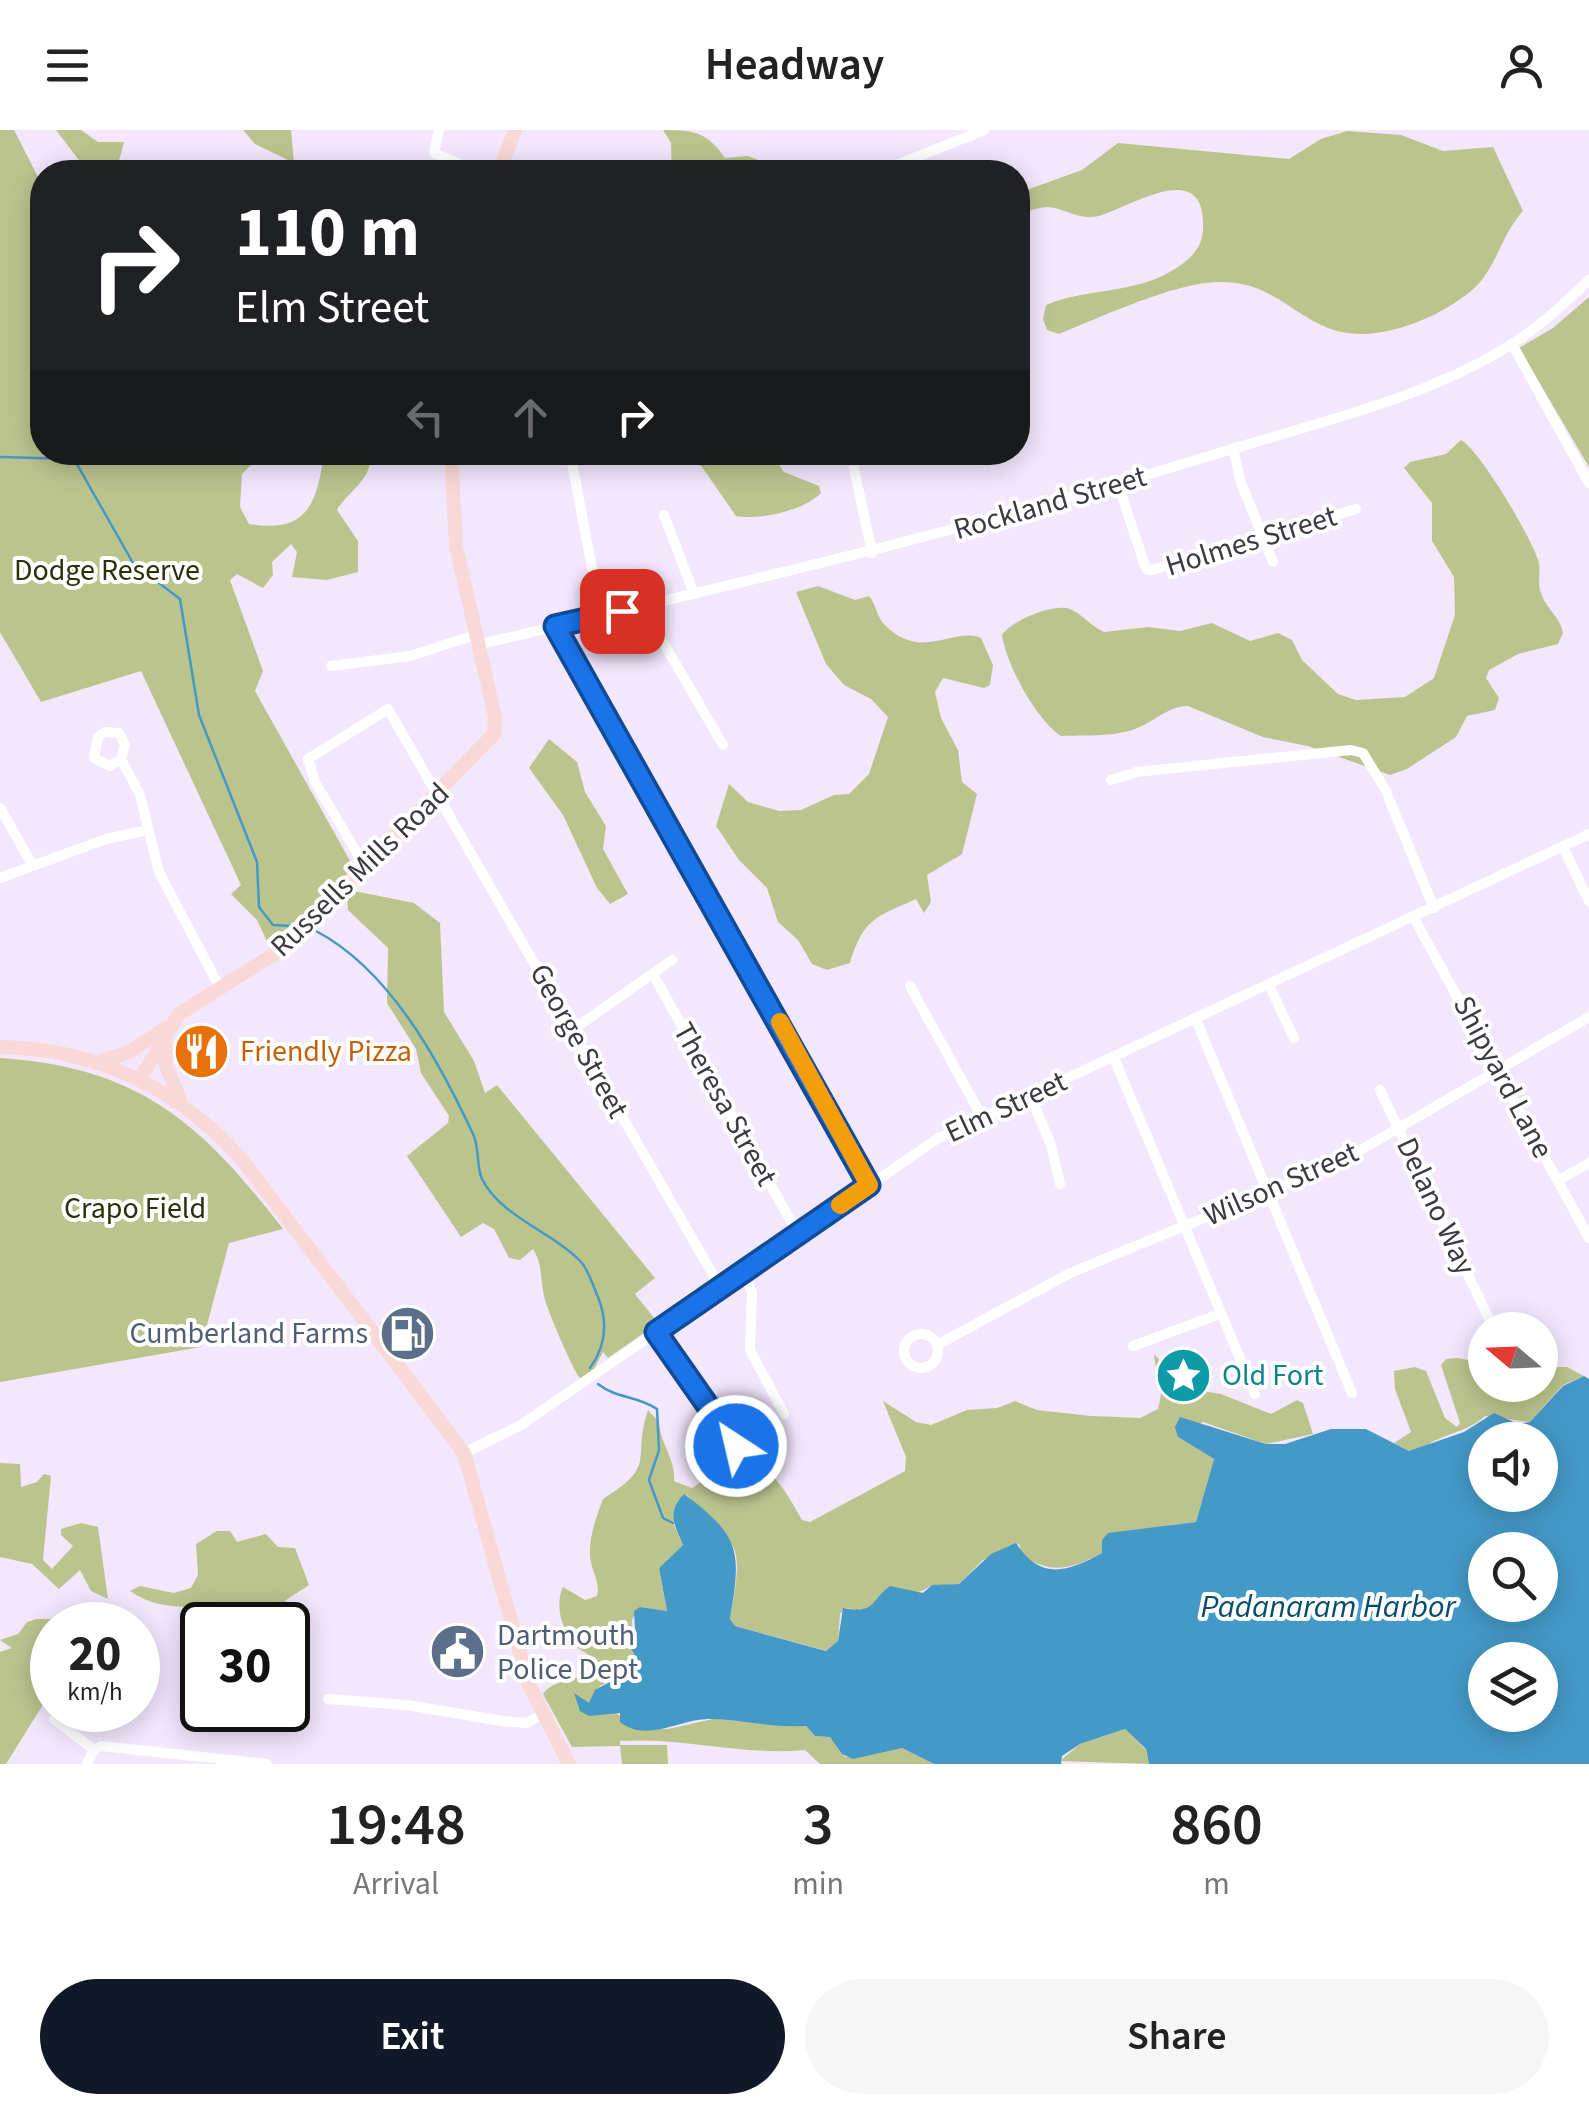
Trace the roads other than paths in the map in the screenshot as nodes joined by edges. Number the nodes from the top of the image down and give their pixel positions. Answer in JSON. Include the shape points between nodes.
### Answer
{"nodes":[{"id":1,"x":439,"y":130,"type":"edge"},
{"id":2,"x":515,"y":130,"type":"edge"},
{"id":3,"x":984,"y":130,"type":"edge"},
{"id":4,"x":450,"y":160,"type":"edge"},
{"id":5,"x":504,"y":160,"type":"edge"},
{"id":6,"x":909,"y":160,"type":"edge"},
{"id":7,"x":1589,"y":280,"type":"edge"},
{"id":8,"x":1512,"y":344,"type":"junction"},
{"id":9,"x":1233,"y":448,"type":"junction"},
{"id":10,"x":451,"y":465,"type":"edge"},
{"id":11,"x":572,"y":465,"type":"edge"},
{"id":12,"x":854,"y":468,"type":"dead end"},
{"id":13,"x":1589,"y":483,"type":"edge"},
{"id":14,"x":1118,"y":484,"type":"junction"},
{"id":15,"x":1356,"y":509,"type":"dead end"},
{"id":16,"x":664,"y":515,"type":"dead end"},
{"id":17,"x":1265,"y":537,"type":"junction"},
{"id":18,"x":872,"y":553,"type":"junction"},
{"id":19,"x":1273,"y":562,"type":"dead end"},
{"id":20,"x":694,"y":594,"type":"junction"},
{"id":21,"x":642,"y":606,"type":"junction"},
{"id":22,"x":601,"y":616,"type":"junction"},
{"id":23,"x":555,"y":626,"type":"junction"},
{"id":24,"x":476,"y":640,"type":"junction"},
{"id":25,"x":331,"y":666,"type":"dead end"},
{"id":26,"x":724,"y":745,"type":"dead end"},
{"id":27,"x":122,"y":759,"type":"dead end"},
{"id":28,"x":1111,"y":780,"type":"dead end"},
{"id":29,"x":438,"y":794,"type":"junction"},
{"id":30,"x":0,"y":808,"type":"edge"},
{"id":31,"x":148,"y":830,"type":"junction"},
{"id":32,"x":1589,"y":834,"type":"edge"},
{"id":33,"x":1563,"y":847,"type":"junction"},
{"id":34,"x":33,"y":866,"type":"junction"},
{"id":35,"x":366,"y":868,"type":"junction"},
{"id":36,"x":0,"y":878,"type":"edge"},
{"id":37,"x":1589,"y":901,"type":"edge"},
{"id":38,"x":1434,"y":908,"type":"junction"},
{"id":39,"x":1414,"y":918,"type":"junction"},
{"id":40,"x":672,"y":960,"type":"dead end"},
{"id":41,"x":653,"y":974,"type":"junction"},
{"id":42,"x":1269,"y":985,"type":"junction"},
{"id":43,"x":910,"y":986,"type":"dead end"},
{"id":44,"x":220,"y":988,"type":"junction"},
{"id":45,"x":1589,"y":1017,"type":"edge"},
{"id":46,"x":1196,"y":1020,"type":"junction"},
{"id":47,"x":168,"y":1029,"type":"junction"},
{"id":48,"x":574,"y":1029,"type":"junction"},
{"id":49,"x":1294,"y":1038,"type":"dead end"},
{"id":50,"x":0,"y":1047,"type":"edge"},
{"id":51,"x":1114,"y":1058,"type":"junction"},
{"id":52,"x":98,"y":1062,"type":"junction"},
{"id":53,"x":1499,"y":1070,"type":"junction"},
{"id":54,"x":140,"y":1079,"type":"junction"},
{"id":55,"x":1380,"y":1090,"type":"dead end"},
{"id":56,"x":1030,"y":1096,"type":"junction"},
{"id":57,"x":182,"y":1104,"type":"junction"},
{"id":58,"x":982,"y":1118,"type":"junction"},
{"id":59,"x":1400,"y":1128,"type":"junction"},
{"id":60,"x":1589,"y":1163,"type":"edge"},
{"id":61,"x":1559,"y":1180,"type":"junction"},
{"id":62,"x":1060,"y":1184,"type":"dead end"},
{"id":63,"x":869,"y":1185,"type":"junction"},
{"id":64,"x":1271,"y":1192,"type":"junction"},
{"id":65,"x":1184,"y":1227,"type":"junction"},
{"id":66,"x":798,"y":1234,"type":"junction"},
{"id":67,"x":1589,"y":1238,"type":"edge"},
{"id":68,"x":742,"y":1272,"type":"junction"},
{"id":69,"x":720,"y":1288,"type":"junction"},
{"id":70,"x":1485,"y":1312,"type":"edge"},
{"id":71,"x":1220,"y":1314,"type":"junction"},
{"id":72,"x":656,"y":1332,"type":"junction"},
{"id":73,"x":937,"y":1345,"type":"dead end"},
{"id":74,"x":1133,"y":1346,"type":"dead end"},
{"id":75,"x":1352,"y":1393,"type":"dead end"},
{"id":76,"x":1255,"y":1394,"type":"dead end"},
{"id":77,"x":784,"y":1414,"type":"dead end"},
{"id":78,"x":736,"y":1446,"type":"dead end"},
{"id":79,"x":464,"y":1454,"type":"junction"},
{"id":80,"x":328,"y":1699,"type":"dead end"},
{"id":81,"x":541,"y":1715,"type":"junction"},
{"id":82,"x":71,"y":1732,"type":"edge"},
{"id":83,"x":94,"y":1750,"type":"junction"},
{"id":84,"x":234,"y":1762,"type":"edge"},
{"id":85,"x":86,"y":1764,"type":"edge"},
{"id":86,"x":267,"y":1764,"type":"edge"},
{"id":87,"x":570,"y":1764,"type":"edge"}],
"edges":[{"from":1,"to":4,"type":"street","via":[[434,153]]},
{"from":2,"to":5,"type":"main road"},
{"from":3,"to":6,"type":"street"},
{"from":7,"to":8,"type":"street","name":"Rockland Street"},
{"from":8,"to":9,"type":"street","name":"Rockland Street","via":[[1421,387]]},
{"from":8,"to":13,"type":"street"},
{"from":9,"to":14,"type":"street","name":"Rockland Street"},
{"from":9,"to":17,"type":"street"},
{"from":10,"to":24,"type":"main road","name":"Russells Mills Road","via":[[454,534]]},
{"from":11,"to":22,"type":"street"},
{"from":12,"to":18,"type":"street"},
{"from":14,"to":17,"type":"street","name":"Holmes Street","via":[[1146,569]]},
{"from":14,"to":18,"type":"street","name":"Rockland Street"},
{"from":15,"to":17,"type":"street","name":"Holmes Street"},
{"from":16,"to":20,"type":"street"},
{"from":17,"to":19,"type":"street"},
{"from":18,"to":20,"type":"street","name":"Rockland Street"},
{"from":20,"to":21,"type":"street","name":"Rockland Street"},
{"from":21,"to":22,"type":"street","name":"Rockland Street"},
{"from":21,"to":26,"type":"street"},
{"from":22,"to":23,"type":"street","name":"Rockland Street"},
{"from":23,"to":24,"type":"street","name":"Rockland Street"},
{"from":23,"to":63,"type":"street"},
{"from":24,"to":25,"type":"street","name":"Rockland Street"},
{"from":24,"to":29,"type":"main road","name":"Russells Mills Road","via":[[495,729]]},
{"from":27,"to":31,"type":"street"},
{"from":28,"to":38,"type":"street","via":[[1350,750],[1371,762]]},
{"from":29,"to":35,"type":"main road","name":"Russells Mills Road"},
{"from":29,"to":35,"type":"street","name":"George Street","via":[[388,709],[308,759]]},
{"from":29,"to":48,"type":"street","name":"George Street"},
{"from":30,"to":34,"type":"street"},
{"from":31,"to":34,"type":"street"},
{"from":31,"to":44,"type":"street","via":[[159,872]]},
{"from":32,"to":33,"type":"street","name":"Elm Street"},
{"from":33,"to":37,"type":"street"},
{"from":33,"to":38,"type":"street","name":"Elm Street"},
{"from":34,"to":36,"type":"street"},
{"from":35,"to":44,"type":"main road","name":"Russells Mills Road","via":[[280,952]]},
{"from":38,"to":39,"type":"street","name":"Elm Street"},
{"from":39,"to":42,"type":"street","name":"Elm Street"},
{"from":39,"to":53,"type":"street","name":"Shipyard Lane"},
{"from":40,"to":41,"type":"street"},
{"from":41,"to":48,"type":"street"},
{"from":41,"to":66,"type":"street","name":"Theresa Street"},
{"from":42,"to":46,"type":"street","name":"Elm Street"},
{"from":42,"to":49,"type":"street"},
{"from":43,"to":58,"type":"street"},
{"from":44,"to":47,"type":"main road","name":"Russells Mills Road","via":[[185,1009]]},
{"from":45,"to":53,"type":"street","name":"Wilson Street"},
{"from":46,"to":51,"type":"street","name":"Elm Street"},
{"from":46,"to":64,"type":"street"},
{"from":47,"to":52,"type":"main road"},
{"from":47,"to":54,"type":"main road","name":"Russells Mills Road"},
{"from":47,"to":57,"type":"main road","via":[[168,1072]]},
{"from":48,"to":69,"type":"street","name":"George Street"},
{"from":50,"to":52,"type":"main road"},
{"from":51,"to":56,"type":"street","name":"Elm Street"},
{"from":51,"to":65,"type":"street"},
{"from":52,"to":54,"type":"main road"},
{"from":53,"to":59,"type":"street","name":"Wilson Street"},
{"from":53,"to":61,"type":"street","name":"Shipyard Lane"},
{"from":54,"to":57,"type":"main road"},
{"from":55,"to":59,"type":"street","name":"Delano Way"},
{"from":56,"to":58,"type":"street","name":"Elm Street"},
{"from":56,"to":62,"type":"street"},
{"from":57,"to":79,"type":"main road","via":[[247,1166]]},
{"from":58,"to":63,"type":"street","name":"Elm Street","via":[[937,1138]]},
{"from":59,"to":64,"type":"street","name":"Wilson Street"},
{"from":59,"to":70,"type":"street","name":"Delano Way"},
{"from":60,"to":61,"type":"street"},
{"from":61,"to":67,"type":"street","name":"Shipyard Lane"},
{"from":63,"to":66,"type":"street","name":"Elm Street"},
{"from":64,"to":65,"type":"street","name":"Wilson Street"},
{"from":64,"to":75,"type":"street"},
{"from":65,"to":71,"type":"street"},
{"from":65,"to":73,"type":"street","name":"Wilson Street","via":[[1070,1273]]},
{"from":66,"to":68,"type":"street","name":"Elm Street"},
{"from":68,"to":69,"type":"street","name":"Elm Street"},
{"from":68,"to":77,"type":"street","via":[[752,1292],[750,1350]]},
{"from":69,"to":72,"type":"street","name":"Elm Street"},
{"from":71,"to":74,"type":"street"},
{"from":71,"to":76,"type":"street"},
{"from":72,"to":78,"type":"street"},
{"from":72,"to":79,"type":"street","name":"Elm Street","via":[[522,1425]]},
{"from":79,"to":81,"type":"main road"},
{"from":80,"to":81,"type":"street","via":[[514,1722]]},
{"from":81,"to":87,"type":"main road"},
{"from":82,"to":83,"type":"street"},
{"from":83,"to":84,"type":"street"},
{"from":83,"to":85,"type":"street"},
{"from":84,"to":86,"type":"street"}]}
